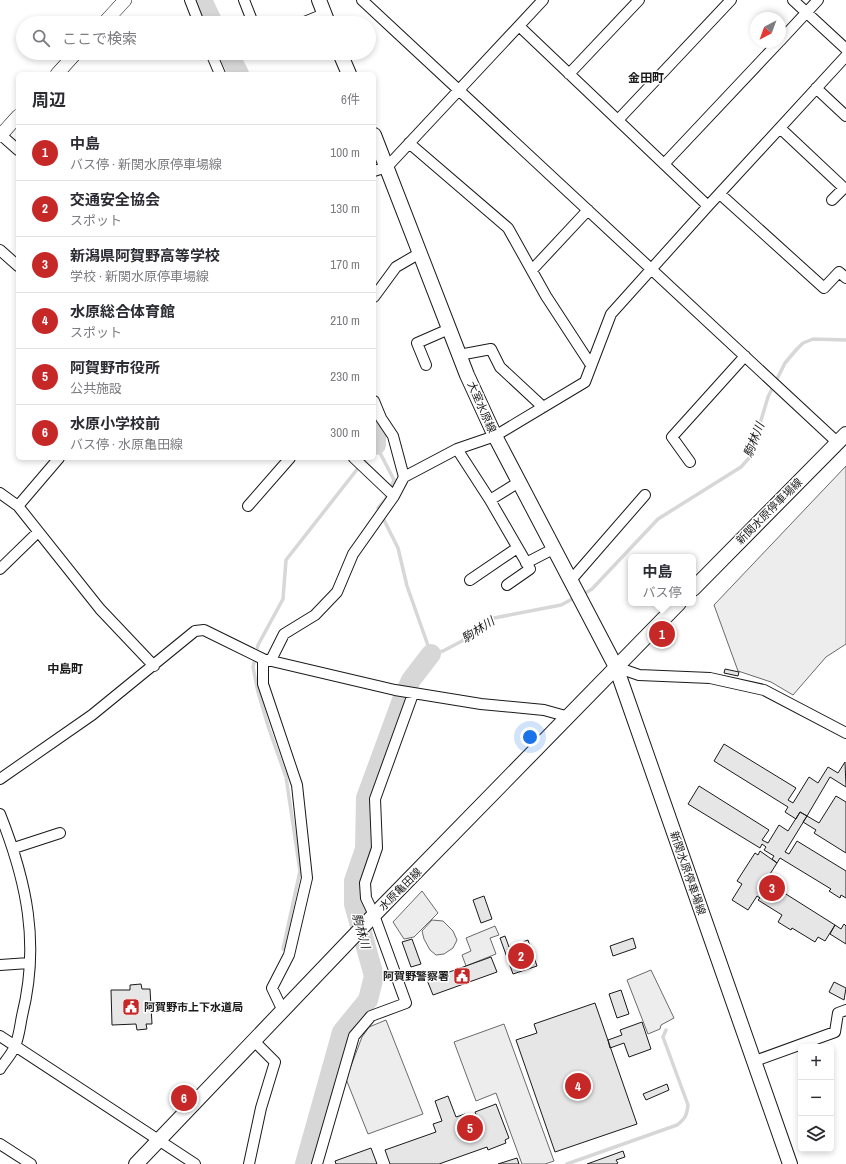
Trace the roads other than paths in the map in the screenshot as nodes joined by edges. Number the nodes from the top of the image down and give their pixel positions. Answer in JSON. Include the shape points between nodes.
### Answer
{"nodes":[{"id":1,"x":125,"y":0,"type":"edge"},
{"id":2,"x":190,"y":0,"type":"edge"},
{"id":3,"x":244,"y":0,"type":"edge"},
{"id":4,"x":318,"y":0,"type":"edge"},
{"id":5,"x":362,"y":0,"type":"edge"},
{"id":6,"x":543,"y":0,"type":"edge"},
{"id":7,"x":639,"y":0,"type":"edge"},
{"id":8,"x":731,"y":0,"type":"edge"},
{"id":9,"x":793,"y":0,"type":"edge"},
{"id":10,"x":818,"y":0,"type":"edge"},
{"id":11,"x":806,"y":13,"type":"junction"},
{"id":12,"x":110,"y":16,"type":"edge"},
{"id":13,"x":196,"y":16,"type":"edge"},
{"id":14,"x":250,"y":16,"type":"edge"},
{"id":15,"x":325,"y":16,"type":"edge"},
{"id":16,"x":519,"y":26,"type":"junction"},
{"id":17,"x":786,"y":34,"type":"edge"},
{"id":18,"x":772,"y":48,"type":"edge"},
{"id":19,"x":846,"y":49,"type":"edge"},
{"id":20,"x":846,"y":56,"type":"edge"},
{"id":21,"x":70,"y":60,"type":"edge"},
{"id":22,"x":214,"y":60,"type":"edge"},
{"id":23,"x":343,"y":60,"type":"edge"},
{"id":24,"x":59,"y":72,"type":"edge"},
{"id":25,"x":219,"y":72,"type":"edge"},
{"id":26,"x":348,"y":72,"type":"edge"},
{"id":27,"x":569,"y":74,"type":"junction"},
{"id":28,"x":816,"y":88,"type":"junction"},
{"id":29,"x":459,"y":90,"type":"junction"},
{"id":30,"x":846,"y":116,"type":"edge"},
{"id":31,"x":16,"y":118,"type":"edge"},
{"id":32,"x":618,"y":120,"type":"junction"},
{"id":33,"x":780,"y":128,"type":"junction"},
{"id":34,"x":0,"y":135,"type":"edge"},
{"id":35,"x":409,"y":143,"type":"junction"},
{"id":36,"x":376,"y":145,"type":"edge"},
{"id":37,"x":16,"y":148,"type":"edge"},
{"id":38,"x":664,"y":164,"type":"junction"},
{"id":39,"x":381,"y":169,"type":"edge"},
{"id":40,"x":720,"y":194,"type":"junction"},
{"id":41,"x":832,"y":200,"type":"dead end"},
{"id":42,"x":708,"y":206,"type":"junction"},
{"id":43,"x":588,"y":210,"type":"junction"},
{"id":44,"x":0,"y":250,"type":"edge"},
{"id":45,"x":420,"y":253,"type":"junction"},
{"id":46,"x":16,"y":264,"type":"edge"},
{"id":47,"x":651,"y":268,"type":"junction"},
{"id":48,"x":532,"y":270,"type":"junction"},
{"id":49,"x":846,"y":278,"type":"edge"},
{"id":50,"x":376,"y":294,"type":"edge"},
{"id":51,"x":449,"y":330,"type":"junction"},
{"id":52,"x":459,"y":355,"type":"junction"},
{"id":53,"x":745,"y":356,"type":"junction"},
{"id":54,"x":426,"y":365,"type":"dead end"},
{"id":55,"x":591,"y":366,"type":"junction"},
{"id":56,"x":376,"y":405,"type":"edge"},
{"id":57,"x":543,"y":407,"type":"junction"},
{"id":58,"x":495,"y":436,"type":"junction"},
{"id":59,"x":842,"y":438,"type":"edge"},
{"id":60,"x":457,"y":449,"type":"junction"},
{"id":61,"x":57,"y":460,"type":"edge"},
{"id":62,"x":288,"y":460,"type":"edge"},
{"id":63,"x":356,"y":460,"type":"edge"},
{"id":64,"x":690,"y":462,"type":"dead end"},
{"id":65,"x":404,"y":477,"type":"junction"},
{"id":66,"x":519,"y":482,"type":"junction"},
{"id":67,"x":0,"y":493,"type":"edge"},
{"id":68,"x":645,"y":495,"type":"dead end"},
{"id":69,"x":394,"y":496,"type":"junction"},
{"id":70,"x":490,"y":500,"type":"junction"},
{"id":71,"x":18,"y":506,"type":"junction"},
{"id":72,"x":248,"y":506,"type":"dead end"},
{"id":73,"x":38,"y":532,"type":"junction"},
{"id":74,"x":517,"y":548,"type":"junction"},
{"id":75,"x":555,"y":548,"type":"junction"},
{"id":76,"x":526,"y":563,"type":"junction"},
{"id":77,"x":0,"y":569,"type":"edge"},
{"id":78,"x":470,"y":580,"type":"dead end"},
{"id":79,"x":571,"y":580,"type":"junction"},
{"id":80,"x":507,"y":585,"type":"dead end"},
{"id":81,"x":696,"y":586,"type":"edge"},
{"id":82,"x":676,"y":606,"type":"edge"},
{"id":83,"x":267,"y":659,"type":"junction"},
{"id":84,"x":154,"y":666,"type":"junction"},
{"id":85,"x":616,"y":667,"type":"junction"},
{"id":86,"x":413,"y":694,"type":"junction"},
{"id":87,"x":569,"y":717,"type":"junction"},
{"id":88,"x":846,"y":733,"type":"edge"},
{"id":89,"x":0,"y":779,"type":"edge"},
{"id":90,"x":0,"y":814,"type":"edge"},
{"id":91,"x":60,"y":833,"type":"dead end"},
{"id":92,"x":14,"y":848,"type":"junction"},
{"id":93,"x":371,"y":918,"type":"junction"},
{"id":94,"x":29,"y":963,"type":"junction"},
{"id":95,"x":0,"y":965,"type":"edge"},
{"id":96,"x":846,"y":1010,"type":"edge"},
{"id":97,"x":283,"y":1011,"type":"junction"},
{"id":98,"x":0,"y":1036,"type":"edge"},
{"id":99,"x":254,"y":1041,"type":"junction"},
{"id":100,"x":15,"y":1046,"type":"junction"},
{"id":101,"x":755,"y":1062,"type":"junction"},
{"id":102,"x":0,"y":1069,"type":"edge"},
{"id":103,"x":159,"y":1140,"type":"junction"},
{"id":104,"x":0,"y":1144,"type":"edge"},
{"id":105,"x":31,"y":1164,"type":"edge"},
{"id":106,"x":136,"y":1164,"type":"edge"},
{"id":107,"x":195,"y":1164,"type":"edge"},
{"id":108,"x":249,"y":1164,"type":"edge"},
{"id":109,"x":318,"y":1164,"type":"edge"},
{"id":110,"x":790,"y":1164,"type":"edge"}],
"edges":[{"from":1,"to":12,"type":"street"},
{"from":2,"to":13,"type":"street"},
{"from":3,"to":14,"type":"street"},
{"from":4,"to":15,"type":"main road"},
{"from":5,"to":29,"type":"street"},
{"from":6,"to":16,"type":"street"},
{"from":7,"to":27,"type":"street"},
{"from":8,"to":32,"type":"street"},
{"from":9,"to":11,"type":"street"},
{"from":10,"to":11,"type":"street"},
{"from":11,"to":17,"type":"street"},
{"from":11,"to":19,"type":"street"},
{"from":16,"to":27,"type":"street"},
{"from":16,"to":29,"type":"street"},
{"from":18,"to":38,"type":"street"},
{"from":20,"to":28,"type":"street"},
{"from":21,"to":24,"type":"street"},
{"from":22,"to":25,"type":"street"},
{"from":23,"to":26,"type":"main road"},
{"from":27,"to":32,"type":"street"},
{"from":28,"to":30,"type":"street"},
{"from":28,"to":33,"type":"street"},
{"from":29,"to":35,"type":"street"},
{"from":29,"to":43,"type":"street"},
{"from":31,"to":34,"type":"street"},
{"from":32,"to":38,"type":"street"},
{"from":33,"to":40,"type":"street"},
{"from":33,"to":41,"type":"street","via":[[844,188]]},
{"from":34,"to":37,"type":"street"},
{"from":35,"to":39,"type":"street"},
{"from":35,"to":48,"type":"street","via":[[508,228]]},
{"from":36,"to":39,"type":"main road","name":"大室水原線"},
{"from":38,"to":42,"type":"street"},
{"from":39,"to":45,"type":"main road","name":"大室水原線"},
{"from":40,"to":42,"type":"street"},
{"from":40,"to":49,"type":"street","via":[[824,288],[839,272]]},
{"from":42,"to":47,"type":"street"},
{"from":43,"to":47,"type":"street"},
{"from":43,"to":48,"type":"street"},
{"from":44,"to":46,"type":"street"},
{"from":45,"to":50,"type":"street","via":[[396,267]]},
{"from":45,"to":51,"type":"main road","name":"大室水原線"},
{"from":47,"to":53,"type":"street"},
{"from":47,"to":55,"type":"street","via":[[611,314]]},
{"from":48,"to":55,"type":"street"},
{"from":51,"to":52,"type":"main road","name":"大室水原線"},
{"from":51,"to":54,"type":"street","via":[[417,343]]},
{"from":52,"to":57,"type":"street","via":[[491,349],[500,367]]},
{"from":52,"to":58,"type":"main road","name":"大室水原線"},
{"from":53,"to":59,"type":"street"},
{"from":53,"to":64,"type":"street","via":[[672,437]]},
{"from":55,"to":57,"type":"street","via":[[585,382]]},
{"from":56,"to":65,"type":"street","via":[[393,436]]},
{"from":57,"to":58,"type":"street"},
{"from":58,"to":60,"type":"street"},
{"from":58,"to":66,"type":"main road","name":"大室水原線"},
{"from":59,"to":81,"type":"main road","name":"新関水原停車場線"},
{"from":60,"to":65,"type":"street"},
{"from":60,"to":70,"type":"street"},
{"from":61,"to":71,"type":"street"},
{"from":62,"to":72,"type":"street"},
{"from":63,"to":69,"type":"street"},
{"from":65,"to":69,"type":"street"},
{"from":66,"to":70,"type":"street"},
{"from":66,"to":75,"type":"main road","name":"大室水原線"},
{"from":67,"to":71,"type":"street"},
{"from":68,"to":79,"type":"street"},
{"from":69,"to":83,"type":"street","via":[[353,554],[337,592],[315,615],[284,634]]},
{"from":70,"to":74,"type":"street"},
{"from":71,"to":73,"type":"street"},
{"from":73,"to":77,"type":"street"},
{"from":73,"to":84,"type":"street","via":[[100,609]]},
{"from":74,"to":76,"type":"street"},
{"from":74,"to":78,"type":"street"},
{"from":75,"to":76,"type":"street"},
{"from":75,"to":79,"type":"main road","name":"大室水原線"},
{"from":76,"to":80,"type":"street","via":[[530,569]]},
{"from":79,"to":85,"type":"main road","name":"大室水原線"},
{"from":82,"to":85,"type":"main road"},
{"from":83,"to":84,"type":"street","via":[[204,630],[195,631]]},
{"from":83,"to":86,"type":"street"},
{"from":83,"to":97,"type":"street","via":[[263,684],[297,785],[308,878],[290,955],[272,988]]},
{"from":84,"to":89,"type":"street","via":[[92,715]]},
{"from":85,"to":87,"type":"main road","name":"水原亀田線"},
{"from":85,"to":88,"type":"street","via":[[639,675],[710,678],[764,690]]},
{"from":85,"to":101,"type":"main road","name":"新関水原停車場線"},
{"from":86,"to":87,"type":"street","via":[[544,710]]},
{"from":86,"to":93,"type":"street","via":[[375,799],[377,848],[365,883]]},
{"from":87,"to":93,"type":"main road","name":"水原亀田線"},
{"from":90,"to":92,"type":"street"},
{"from":91,"to":92,"type":"street"},
{"from":92,"to":94,"type":"street","via":[[30,921]]},
{"from":93,"to":97,"type":"main road","name":"水原亀田線"},
{"from":93,"to":109,"type":"street","via":[[406,1002],[370,1016],[354,1036]]},
{"from":94,"to":95,"type":"street"},
{"from":94,"to":100,"type":"street","via":[[26,1000]]},
{"from":96,"to":101,"type":"street","via":[[838,1013],[835,1032]]},
{"from":97,"to":99,"type":"main road","name":"水原亀田線"},
{"from":98,"to":100,"type":"street"},
{"from":99,"to":103,"type":"main road","name":"水原亀田線"},
{"from":99,"to":108,"type":"street","via":[[275,1062],[261,1108]]},
{"from":100,"to":102,"type":"street"},
{"from":100,"to":103,"type":"street"},
{"from":101,"to":110,"type":"main road","name":"新関水原停車場線"},
{"from":103,"to":106,"type":"main road","name":"水原亀田線"},
{"from":103,"to":107,"type":"street"},
{"from":104,"to":105,"type":"street"}]}
